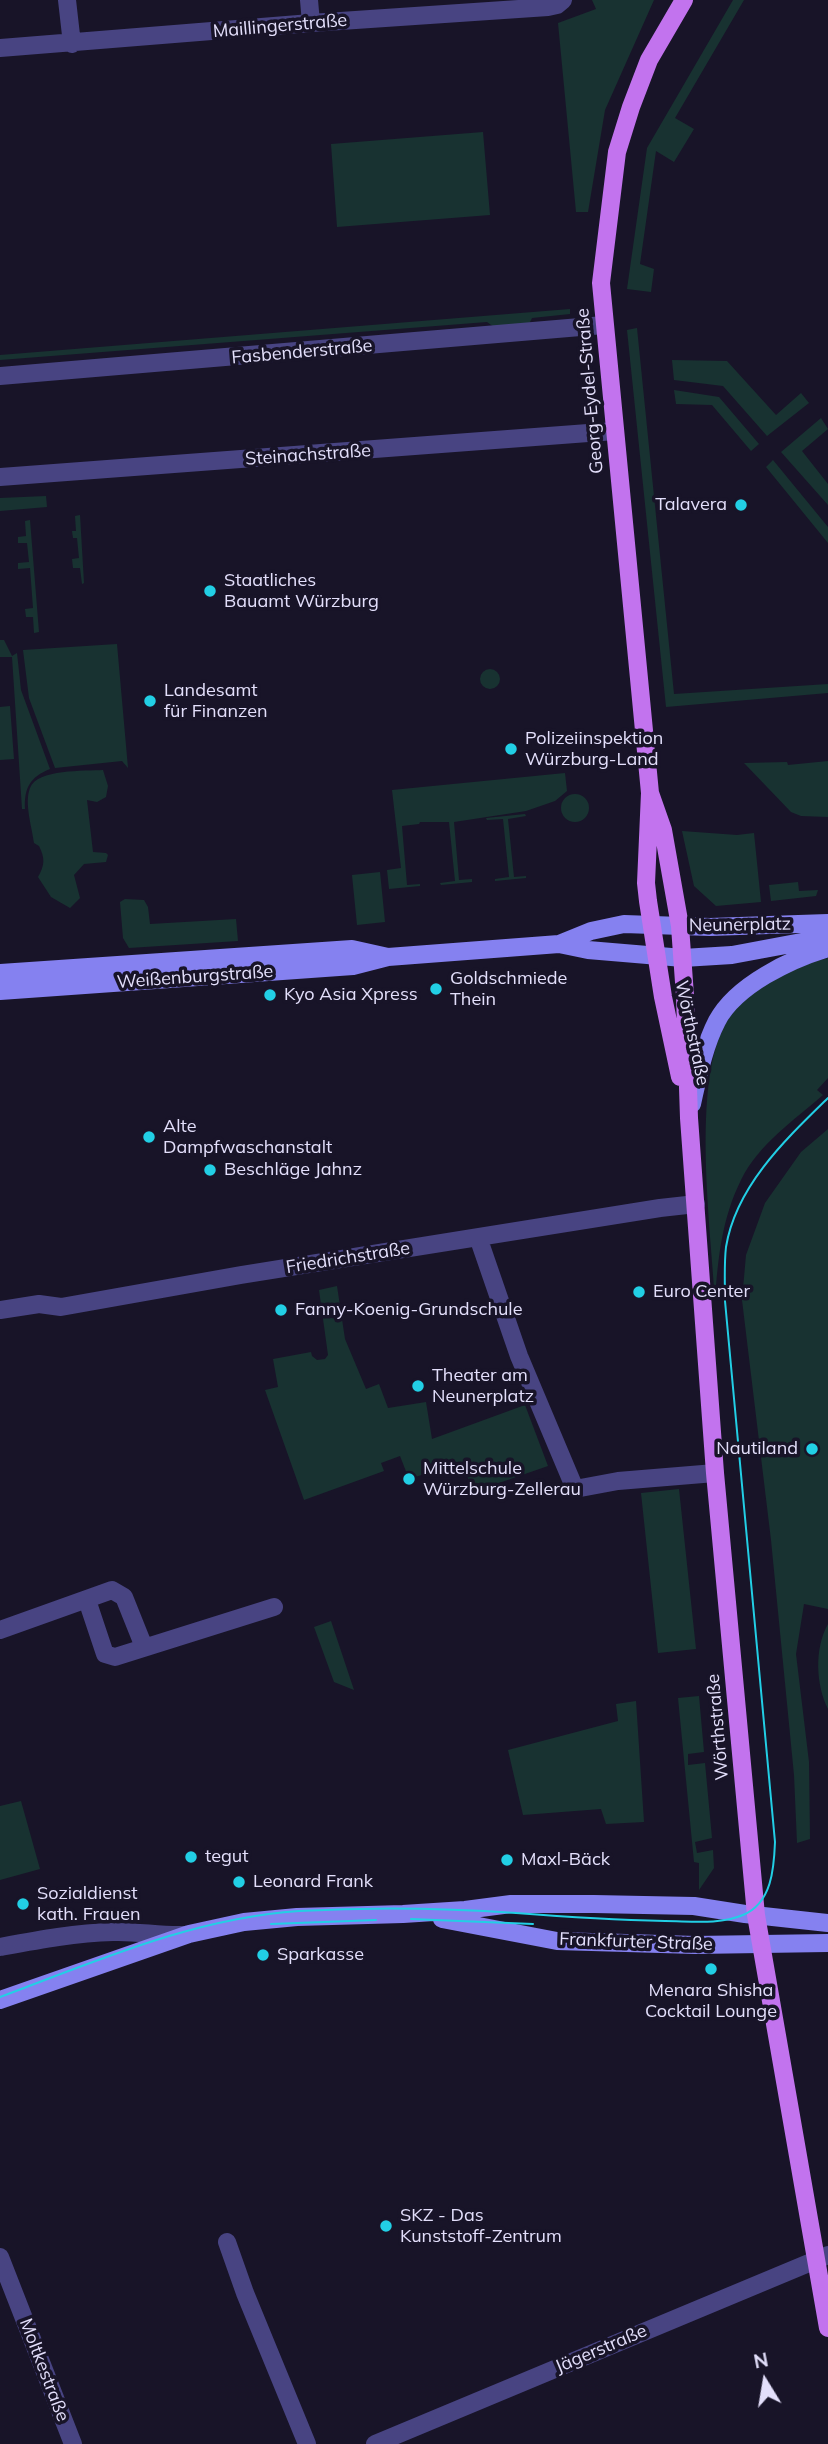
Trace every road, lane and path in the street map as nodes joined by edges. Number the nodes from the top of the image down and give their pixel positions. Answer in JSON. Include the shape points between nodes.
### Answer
{"nodes":[{"id":1,"x":67,"y":0,"type":"edge"},
{"id":2,"x":309,"y":0,"type":"edge"},
{"id":3,"x":684,"y":0,"type":"edge"},
{"id":4,"x":562,"y":2,"type":"edge"},
{"id":5,"x":311,"y":23,"type":"junction"},
{"id":6,"x":72,"y":44,"type":"junction"},
{"id":7,"x":0,"y":48,"type":"edge"},
{"id":8,"x":604,"y":325,"type":"junction"},
{"id":9,"x":0,"y":376,"type":"edge"},
{"id":10,"x":615,"y":431,"type":"junction"},
{"id":11,"x":0,"y":477,"type":"edge"},
{"id":12,"x":650,"y":793,"type":"junction"},
{"id":13,"x":828,"y":923,"type":"edge"},
{"id":14,"x":651,"y":925,"type":"junction"},
{"id":15,"x":680,"y":926,"type":"junction"},
{"id":16,"x":828,"y":937,"type":"edge"},
{"id":17,"x":559,"y":944,"type":"junction"},
{"id":18,"x":828,"y":948,"type":"edge"},
{"id":19,"x":656,"y":956,"type":"junction"},
{"id":20,"x":388,"y":957,"type":"junction"},
{"id":21,"x":683,"y":958,"type":"junction"},
{"id":22,"x":0,"y":973,"type":"edge"},
{"id":23,"x":0,"y":991,"type":"edge"},
{"id":24,"x":688,"y":1118,"type":"junction"},
{"id":25,"x":696,"y":1204,"type":"junction"},
{"id":26,"x":478,"y":1237,"type":"junction"},
{"id":27,"x":0,"y":1310,"type":"edge"},
{"id":28,"x":715,"y":1473,"type":"junction"},
{"id":29,"x":87,"y":1600,"type":"junction"},
{"id":30,"x":274,"y":1607,"type":"dead end"},
{"id":31,"x":0,"y":1630,"type":"edge"},
{"id":32,"x":144,"y":1647,"type":"junction"},
{"id":33,"x":404,"y":1914,"type":"junction"},
{"id":34,"x":755,"y":1914,"type":"junction"},
{"id":35,"x":828,"y":1923,"type":"edge"},
{"id":36,"x":190,"y":1934,"type":"junction"},
{"id":37,"x":828,"y":1943,"type":"edge"},
{"id":38,"x":759,"y":1944,"type":"junction"},
{"id":39,"x":0,"y":1947,"type":"edge"},
{"id":40,"x":0,"y":2000,"type":"edge"},
{"id":41,"x":227,"y":2242,"type":"dead end"},
{"id":42,"x":0,"y":2257,"type":"edge"},
{"id":43,"x":821,"y":2258,"type":"edge"},
{"id":44,"x":828,"y":2328,"type":"edge"},
{"id":45,"x":73,"y":2444,"type":"edge"},
{"id":46,"x":307,"y":2444,"type":"edge"},
{"id":47,"x":374,"y":2444,"type":"edge"}],
"edges":[{"from":1,"to":6,"type":"street"},
{"from":2,"to":5,"type":"street"},
{"from":3,"to":8,"type":"main road","name":"Georg-Eydel-Straße","via":[[649,60],[617,152],[601,283]]},
{"from":4,"to":5,"type":"street","name":"Maillingerstraße","via":[[548,8]]},
{"from":5,"to":6,"type":"street","name":"Maillingerstraße"},
{"from":6,"to":7,"type":"street","name":"Maillingerstraße"},
{"from":8,"to":9,"type":"street","name":"Fasbenderstraße"},
{"from":8,"to":10,"type":"main road","name":"Georg-Eydel-Straße"},
{"from":10,"to":11,"type":"street","name":"Steinachstraße"},
{"from":10,"to":12,"type":"main road","name":"Georg-Eydel-Straße"},
{"from":12,"to":14,"type":"main road","name":"Georg-Eydel-Straße","via":[[646,883]]},
{"from":12,"to":15,"type":"main road","name":"Georg-Eydel-Straße","via":[[663,830]]},
{"from":13,"to":15,"type":"street","name":"Neunerplatz"},
{"from":14,"to":15,"type":"street","name":"Neunerplatz"},
{"from":14,"to":17,"type":"street","name":"Weißenburgstraße","via":[[614,925]]},
{"from":14,"to":19,"type":"main road","name":"Georg-Eydel-Straße"},
{"from":15,"to":21,"type":"main road","name":"Georg-Eydel-Straße"},
{"from":16,"to":21,"type":"street","name":"Neunerplatz","via":[[732,955]]},
{"from":17,"to":19,"type":"street","name":"Weißenburgstraße"},
{"from":17,"to":20,"type":"street","name":"Weißenburgstraße"},
{"from":18,"to":24,"type":"street","via":[[769,974],[729,1004],[710,1037]]},
{"from":19,"to":21,"type":"street","name":"Neunerplatz"},
{"from":19,"to":24,"type":"main road","name":"Wörthstraße"},
{"from":20,"to":22,"type":"street","name":"Weißenburgstraße","via":[[352,949]]},
{"from":20,"to":23,"type":"street","name":"Weißenburgstraße","via":[[353,966]]},
{"from":21,"to":24,"type":"main road","name":"Wörthstraße"},
{"from":24,"to":25,"type":"main road","name":"Wörthstraße"},
{"from":25,"to":26,"type":"street","name":"Friedrichstraße"},
{"from":25,"to":28,"type":"main road","name":"Wörthstraße"},
{"from":26,"to":27,"type":"street","name":"Friedrichstraße","via":[[61,1307],[39,1304]]},
{"from":26,"to":28,"type":"street","via":[[519,1356],[575,1489],[618,1480]]},
{"from":28,"to":34,"type":"main road","name":"Wörthstraße"},
{"from":29,"to":31,"type":"street"},
{"from":29,"to":32,"type":"street","via":[[112,1590],[124,1597]]},
{"from":29,"to":32,"type":"street","via":[[105,1654],[115,1657]]},
{"from":30,"to":32,"type":"street"},
{"from":33,"to":34,"type":"street","name":"Frankfurter Straße","via":[[511,1904],[694,1906]]},
{"from":33,"to":36,"type":"street","name":"Frankfurter Straße","via":[[284,1918]]},
{"from":33,"to":38,"type":"street","name":"Frankfurter Straße","via":[[557,1941]]},
{"from":34,"to":35,"type":"street","name":"Frankfurter Straße"},
{"from":34,"to":38,"type":"main road","name":"Wörthstraße"},
{"from":36,"to":39,"type":"street","via":[[82,1934]]},
{"from":36,"to":40,"type":"street","name":"Frankfurter Straße"},
{"from":37,"to":38,"type":"street","name":"Frankfurter Straße"},
{"from":38,"to":43,"type":"main road","name":"Wörthstraße"},
{"from":41,"to":46,"type":"street"},
{"from":42,"to":45,"type":"street","name":"Moltkestraße"},
{"from":43,"to":44,"type":"main road","name":"Wörthstraße"},
{"from":43,"to":47,"type":"street","name":"Jägerstraße"}]}
